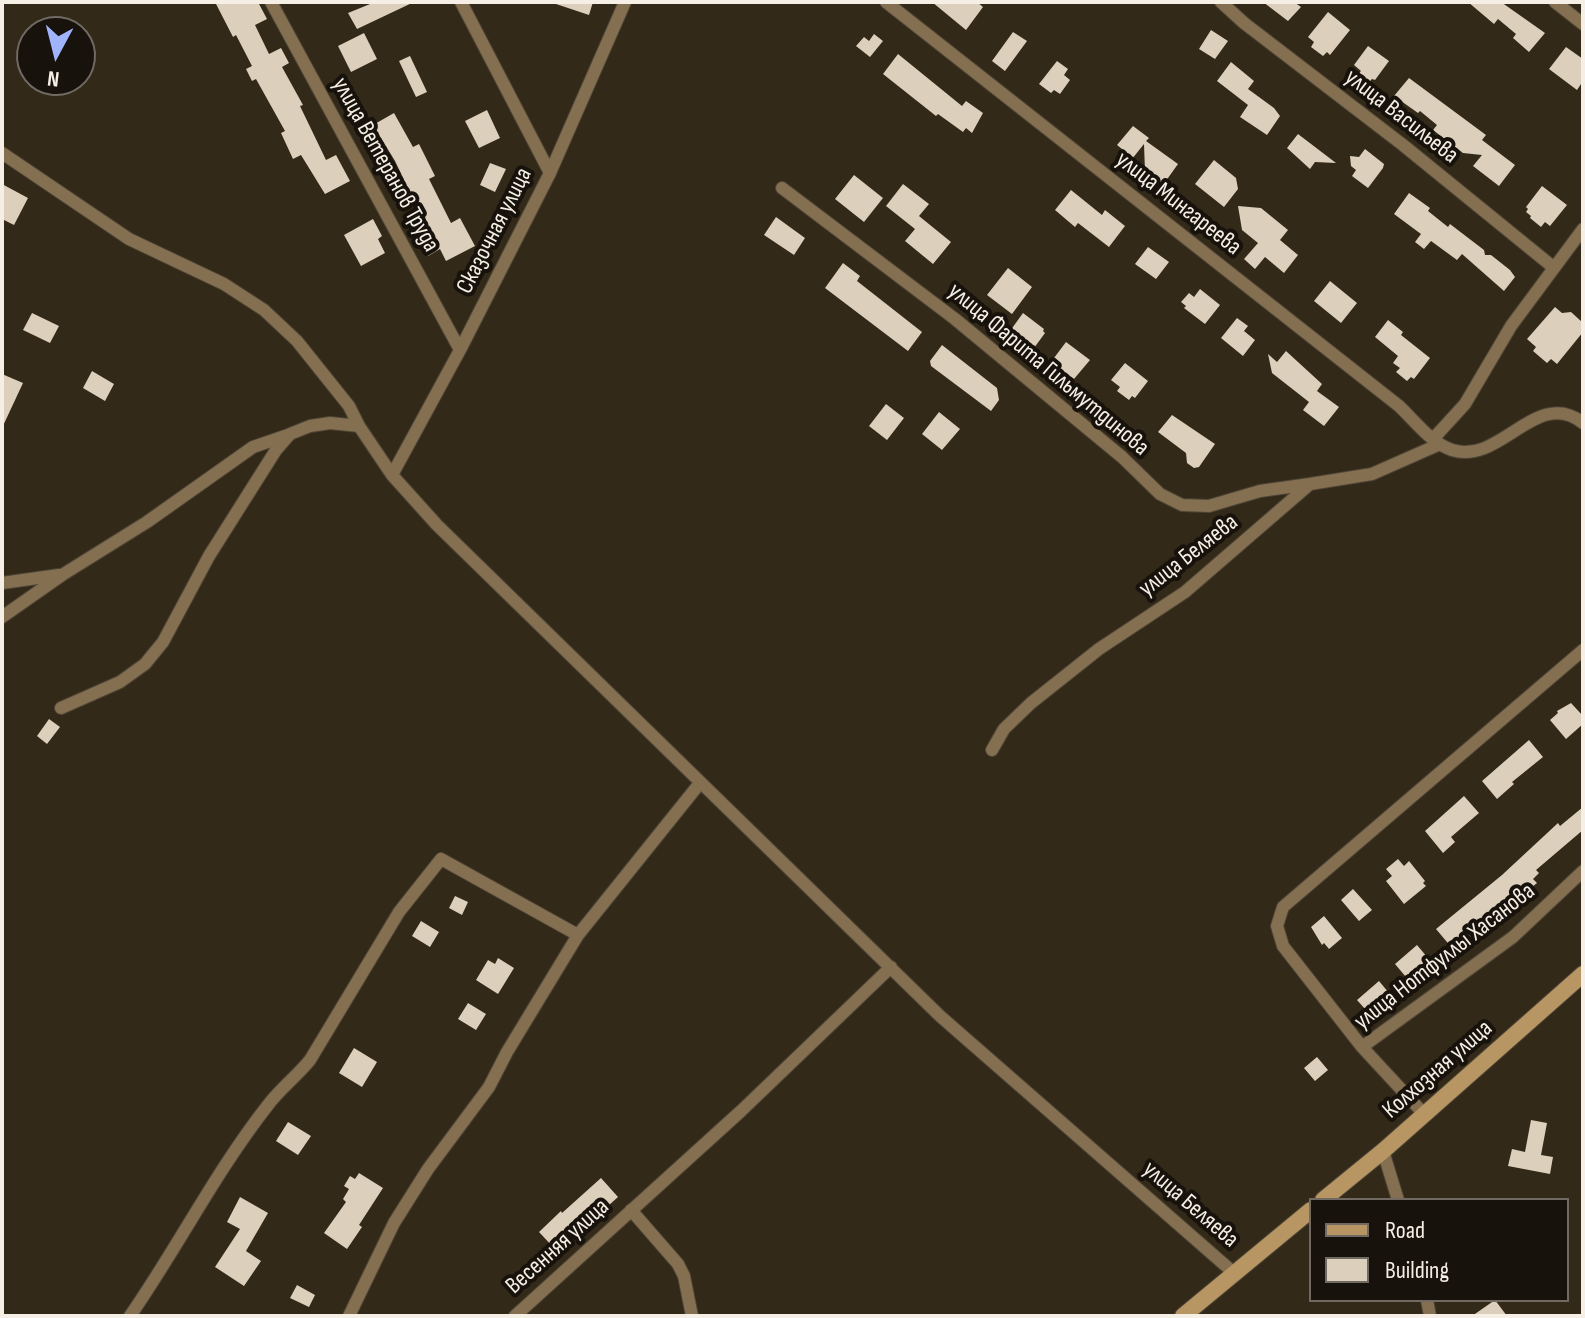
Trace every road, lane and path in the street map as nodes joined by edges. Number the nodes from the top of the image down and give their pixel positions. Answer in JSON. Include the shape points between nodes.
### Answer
{"nodes":[{"id":1,"x":271,"y":2,"type":"edge"},
{"id":2,"x":461,"y":2,"type":"edge"},
{"id":3,"x":625,"y":2,"type":"edge"},
{"id":4,"x":886,"y":2,"type":"edge"},
{"id":5,"x":1221,"y":2,"type":"edge"},
{"id":6,"x":1555,"y":2,"type":"edge"},
{"id":7,"x":1583,"y":24,"type":"edge"},
{"id":8,"x":2,"y":153,"type":"edge"},
{"id":9,"x":550,"y":173,"type":"junction"},
{"id":10,"x":782,"y":188,"type":"dead end"},
{"id":11,"x":1583,"y":229,"type":"edge"},
{"id":12,"x":1553,"y":267,"type":"junction"},
{"id":13,"x":460,"y":350,"type":"junction"},
{"id":14,"x":1583,"y":423,"type":"edge"},
{"id":15,"x":359,"y":426,"type":"junction"},
{"id":16,"x":290,"y":434,"type":"junction"},
{"id":17,"x":1437,"y":442,"type":"junction"},
{"id":18,"x":392,"y":475,"type":"junction"},
{"id":19,"x":1310,"y":484,"type":"junction"},
{"id":20,"x":62,"y":575,"type":"junction"},
{"id":21,"x":2,"y":583,"type":"edge"},
{"id":22,"x":2,"y":617,"type":"edge"},
{"id":23,"x":1583,"y":650,"type":"edge"},
{"id":24,"x":61,"y":708,"type":"dead end"},
{"id":25,"x":992,"y":750,"type":"dead end"},
{"id":26,"x":700,"y":783,"type":"junction"},
{"id":27,"x":1583,"y":871,"type":"edge"},
{"id":28,"x":578,"y":935,"type":"junction"},
{"id":29,"x":891,"y":967,"type":"junction"},
{"id":30,"x":1583,"y":974,"type":"edge"},
{"id":31,"x":1362,"y":1047,"type":"junction"},
{"id":32,"x":1424,"y":1114,"type":"junction"},
{"id":33,"x":1383,"y":1151,"type":"junction"},
{"id":34,"x":1325,"y":1198,"type":"edge"},
{"id":35,"x":1397,"y":1198,"type":"edge"},
{"id":36,"x":631,"y":1210,"type":"junction"},
{"id":37,"x":1309,"y":1212,"type":"edge"},
{"id":38,"x":1234,"y":1273,"type":"junction"},
{"id":39,"x":130,"y":1316,"type":"edge"},
{"id":40,"x":349,"y":1316,"type":"edge"},
{"id":41,"x":515,"y":1316,"type":"edge"},
{"id":42,"x":692,"y":1316,"type":"edge"},
{"id":43,"x":1183,"y":1316,"type":"edge"}],
"edges":[{"from":1,"to":13,"type":"street","name":"улица Ветеранов Труда"},
{"from":2,"to":9,"type":"street"},
{"from":3,"to":9,"type":"street","name":"Сказочная улица"},
{"from":4,"to":17,"type":"street","name":"улица Мингареева","via":[[1399,406]]},
{"from":5,"to":12,"type":"street","name":"улица Васильева"},
{"from":6,"to":7,"type":"street"},
{"from":8,"to":15,"type":"street","name":"улица Беляева","via":[[129,239],[224,284],[264,310],[297,341]]},
{"from":9,"to":13,"type":"street","name":"Сказочная улица"},
{"from":10,"to":19,"type":"street","name":"улица Фарита Гильмутдинова","via":[[991,348],[1160,494],[1182,505],[1209,506]]},
{"from":11,"to":12,"type":"street"},
{"from":12,"to":17,"type":"street"},
{"from":13,"to":18,"type":"street","name":"Сказочная улица"},
{"from":14,"to":17,"type":"street","via":[[1572,415],[1548,414],[1470,453]]},
{"from":15,"to":16,"type":"street","via":[[330,423]]},
{"from":15,"to":18,"type":"street","name":"улица Беляева"},
{"from":16,"to":20,"type":"street","via":[[253,447]]},
{"from":16,"to":24,"type":"street","via":[[145,664],[120,682]]},
{"from":17,"to":19,"type":"street","via":[[1372,474]]},
{"from":18,"to":26,"type":"street","name":"улица Беляева"},
{"from":19,"to":25,"type":"street","name":"улица Беляева","via":[[1185,592],[1099,649],[1031,703],[1004,729]]},
{"from":20,"to":21,"type":"street"},
{"from":20,"to":22,"type":"street"},
{"from":23,"to":31,"type":"street","via":[[1283,907],[1277,926],[1283,946]]},
{"from":26,"to":28,"type":"street"},
{"from":26,"to":29,"type":"street","name":"улица Беляева"},
{"from":27,"to":31,"type":"street","name":"улица Нотфуллы Хасанова","via":[[1513,937]]},
{"from":28,"to":39,"type":"street","via":[[441,859],[399,912],[310,1060],[270,1102],[234,1153]]},
{"from":28,"to":40,"type":"street","via":[[489,1087],[394,1223]]},
{"from":29,"to":36,"type":"street","name":"Весенняя улица"},
{"from":29,"to":38,"type":"street","name":"улица Беляева"},
{"from":30,"to":32,"type":"main road","name":"Колхозная улица"},
{"from":31,"to":32,"type":"street","name":"улица Нотфуллы Хасанова"},
{"from":32,"to":33,"type":"main road","name":"Колхозная улица"},
{"from":33,"to":34,"type":"main road","name":"Колхозная улица"},
{"from":33,"to":35,"type":"street"},
{"from":36,"to":41,"type":"street","name":"Весенняя улица"},
{"from":36,"to":42,"type":"street","via":[[678,1264]]},
{"from":37,"to":38,"type":"main road"},
{"from":38,"to":43,"type":"main road"}]}
